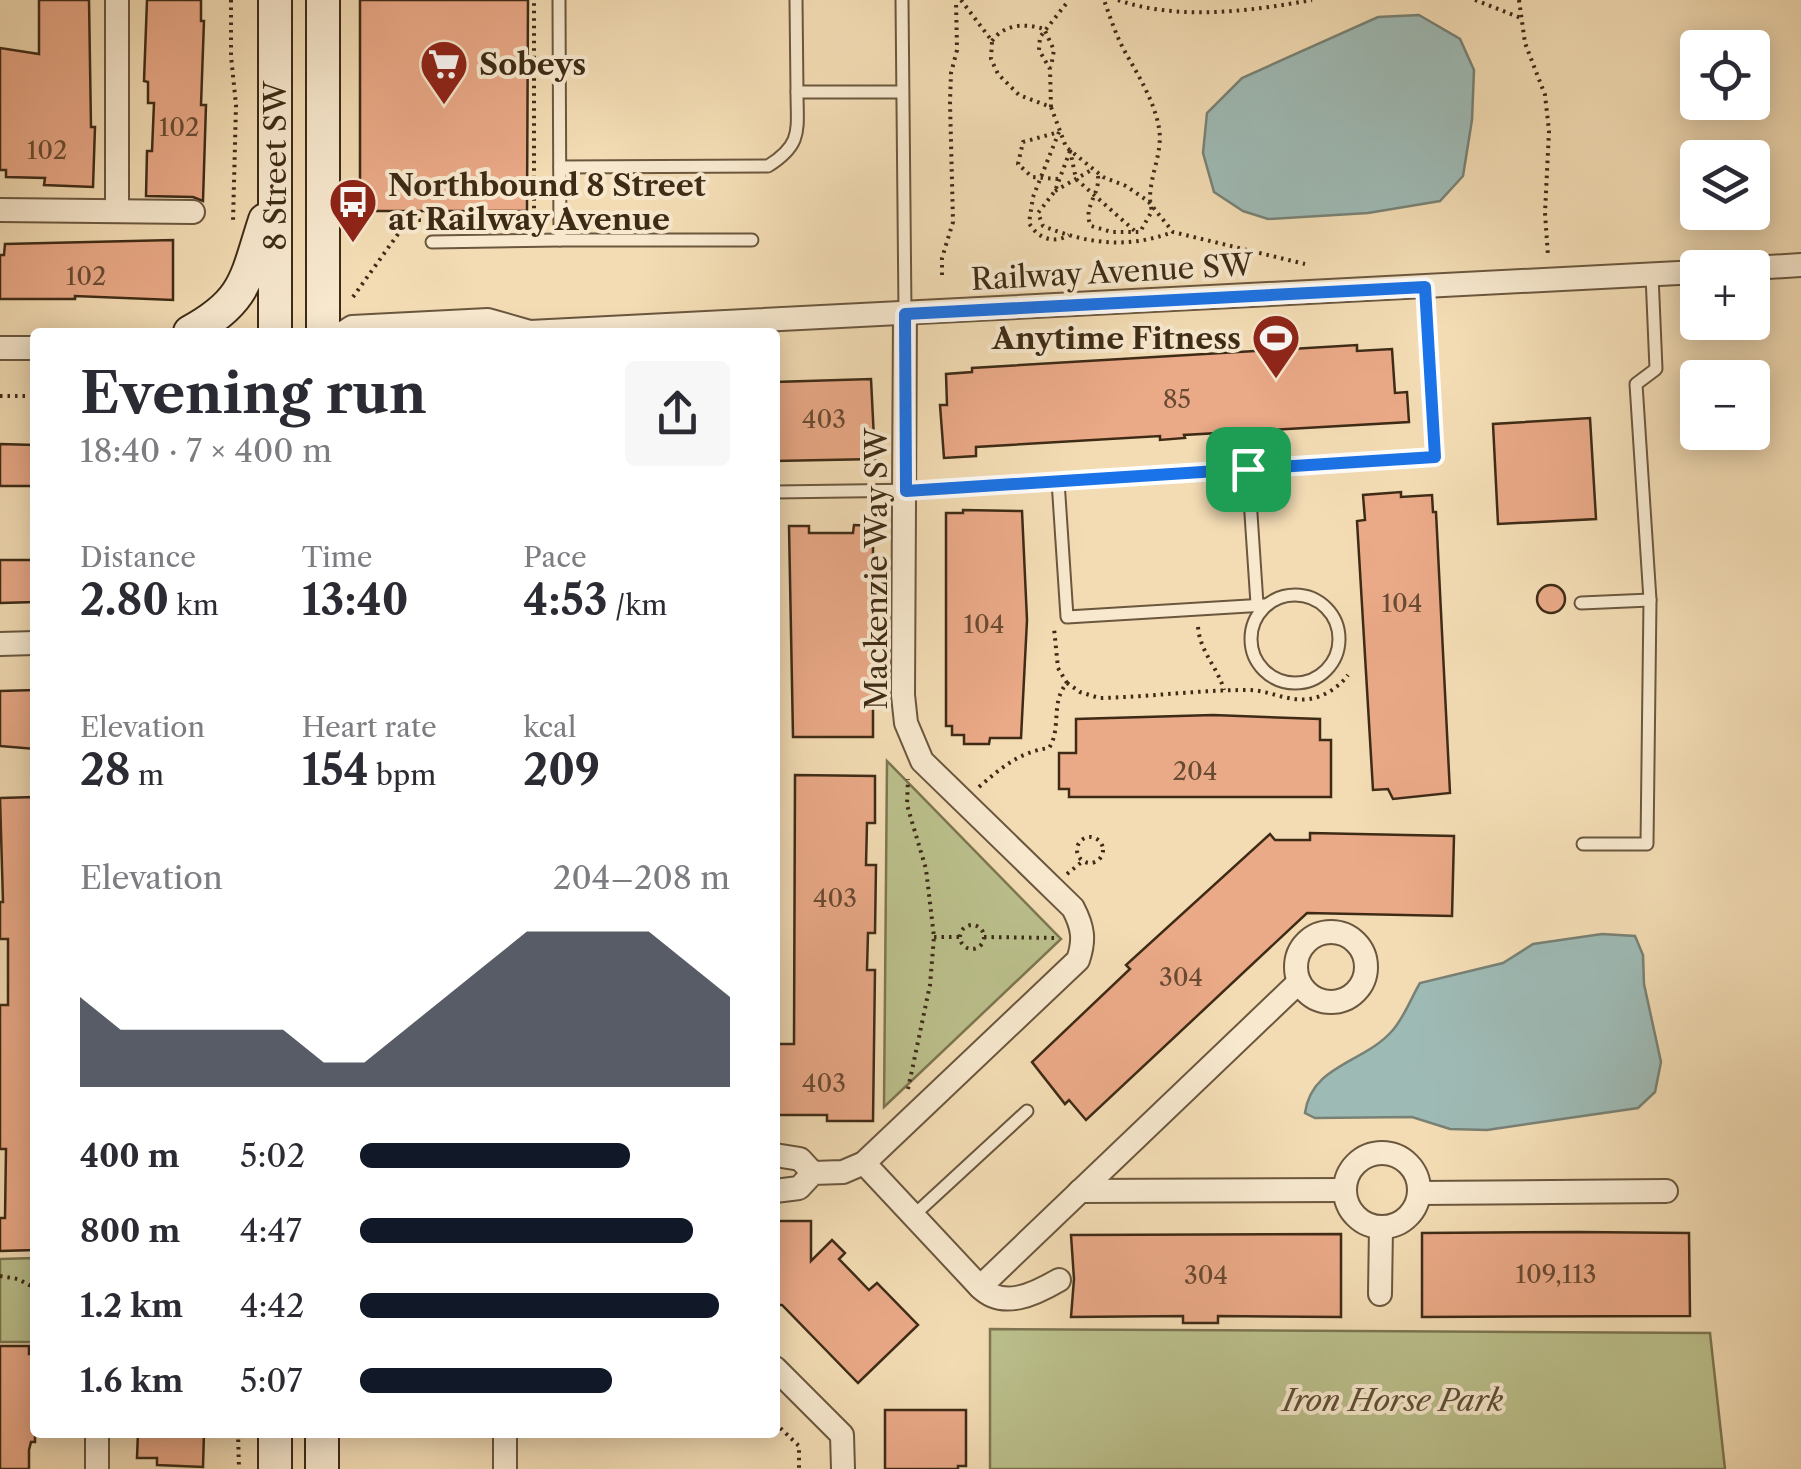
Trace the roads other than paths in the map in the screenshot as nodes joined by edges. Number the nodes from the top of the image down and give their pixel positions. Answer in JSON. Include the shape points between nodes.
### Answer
{"nodes":[{"id":1,"x":117,"y":0,"type":"edge"},
{"id":2,"x":275,"y":0,"type":"edge"},
{"id":3,"x":324,"y":0,"type":"edge"},
{"id":4,"x":559,"y":0,"type":"edge"},
{"id":5,"x":796,"y":0,"type":"edge"},
{"id":6,"x":899,"y":3,"type":"edge"},
{"id":7,"x":797,"y":92,"type":"junction"},
{"id":8,"x":902,"y":92,"type":"junction"},
{"id":9,"x":560,"y":167,"type":"junction"},
{"id":10,"x":274,"y":192,"type":"junction"},
{"id":11,"x":0,"y":210,"type":"edge"},
{"id":12,"x":117,"y":211,"type":"junction"},
{"id":13,"x":193,"y":212,"type":"dead end"},
{"id":14,"x":560,"y":240,"type":"junction"},
{"id":15,"x":752,"y":240,"type":"dead end"},
{"id":16,"x":432,"y":242,"type":"dead end"},
{"id":17,"x":1801,"y":266,"type":"edge"},
{"id":18,"x":1770,"y":267,"type":"edge"},
{"id":19,"x":1680,"y":273,"type":"edge"},
{"id":20,"x":1652,"y":274,"type":"junction"},
{"id":21,"x":1425,"y":287,"type":"junction"},
{"id":22,"x":905,"y":314,"type":"junction"},
{"id":23,"x":198,"y":328,"type":"edge"},
{"id":24,"x":276,"y":328,"type":"edge"},
{"id":25,"x":323,"y":328,"type":"edge"},
{"id":26,"x":350,"y":328,"type":"edge"},
{"id":27,"x":516,"y":328,"type":"edge"},
{"id":28,"x":613,"y":328,"type":"edge"},
{"id":29,"x":0,"y":348,"type":"edge"},
{"id":30,"x":30,"y":348,"type":"edge"},
{"id":31,"x":1248,"y":469,"type":"junction"},
{"id":32,"x":1058,"y":481,"type":"junction"},
{"id":33,"x":906,"y":491,"type":"junction"},
{"id":34,"x":780,"y":492,"type":"edge"},
{"id":35,"x":1650,"y":600,"type":"junction"},
{"id":36,"x":1581,"y":603,"type":"dead end"},
{"id":37,"x":1261,"y":605,"type":"junction"},
{"id":38,"x":30,"y":643,"type":"edge"},
{"id":39,"x":0,"y":644,"type":"edge"},
{"id":40,"x":1583,"y":844,"type":"dead end"},
{"id":41,"x":1299,"y":982,"type":"dead end"},
{"id":42,"x":1027,"y":1111,"type":"dead end"},
{"id":43,"x":780,"y":1156,"type":"edge"},
{"id":44,"x":864,"y":1163,"type":"junction"},
{"id":45,"x":813,"y":1172,"type":"junction"},
{"id":46,"x":780,"y":1190,"type":"edge"},
{"id":47,"x":1344,"y":1190,"type":"junction"},
{"id":48,"x":1080,"y":1191,"type":"junction"},
{"id":49,"x":1666,"y":1191,"type":"dead end"},
{"id":50,"x":1419,"y":1193,"type":"junction"},
{"id":51,"x":913,"y":1216,"type":"junction"},
{"id":52,"x":1381,"y":1227,"type":"junction"},
{"id":53,"x":1060,"y":1280,"type":"dead end"},
{"id":54,"x":980,"y":1287,"type":"junction"},
{"id":55,"x":1380,"y":1294,"type":"dead end"},
{"id":56,"x":780,"y":1373,"type":"edge"},
{"id":57,"x":97,"y":1438,"type":"edge"},
{"id":58,"x":276,"y":1438,"type":"edge"},
{"id":59,"x":322,"y":1438,"type":"edge"},
{"id":60,"x":505,"y":1438,"type":"edge"},
{"id":61,"x":97,"y":1469,"type":"edge"},
{"id":62,"x":276,"y":1469,"type":"edge"},
{"id":63,"x":322,"y":1469,"type":"edge"},
{"id":64,"x":505,"y":1469,"type":"edge"},
{"id":65,"x":842,"y":1469,"type":"edge"}],
"edges":[{"from":1,"to":12,"type":"street"},
{"from":2,"to":10,"type":"main road","name":"8 Street SW"},
{"from":3,"to":25,"type":"main road","name":"8 Street SW"},
{"from":4,"to":9,"type":"lane"},
{"from":5,"to":7,"type":"lane"},
{"from":6,"to":8,"type":"lane","name":"Mackenzie Way SW"},
{"from":7,"to":8,"type":"lane"},
{"from":7,"to":9,"type":"lane","via":[[797,131],[789,152],[768,166]]},
{"from":8,"to":22,"type":"lane","name":"Mackenzie Way SW"},
{"from":9,"to":14,"type":"lane"},
{"from":10,"to":23,"type":"main road","via":[[244,287],[220,316]]},
{"from":10,"to":24,"type":"main road","name":"8 Street SW"},
{"from":11,"to":12,"type":"street"},
{"from":12,"to":13,"type":"street"},
{"from":14,"to":15,"type":"lane"},
{"from":14,"to":16,"type":"lane"},
{"from":17,"to":18,"type":"street"},
{"from":19,"to":20,"type":"street","name":"Railway Avenue SW"},
{"from":20,"to":21,"type":"street","name":"Railway Avenue SW"},
{"from":20,"to":35,"type":"lane","via":[[1656,369],[1636,384]]},
{"from":21,"to":22,"type":"street","name":"Railway Avenue SW"},
{"from":21,"to":31,"type":"lane","via":[[1435,457]]},
{"from":22,"to":28,"type":"street","name":"Railway Avenue SW"},
{"from":22,"to":33,"type":"street","name":"Mackenzie Way SW"},
{"from":26,"to":27,"type":"street","name":"Railway Avenue SW","via":[[488,320]]},
{"from":29,"to":30,"type":"street"},
{"from":31,"to":32,"type":"lane"},
{"from":31,"to":37,"type":"lane"},
{"from":32,"to":33,"type":"lane"},
{"from":32,"to":37,"type":"lane","via":[[1067,618]]},
{"from":33,"to":34,"type":"lane"},
{"from":33,"to":44,"type":"street","name":"Mackenzie Way SW","via":[[903,695],[914,745],[922,762],[1073,908],[1083,939],[1078,960]]},
{"from":35,"to":36,"type":"lane"},
{"from":35,"to":40,"type":"lane","via":[[1647,844]]},
{"from":37,"to":37,"type":"lane","via":[[1292,594],[1330,612],[1337,653],[1320,676],[1306,683],[1277,680],[1255,660],[1250,632]]},
{"from":38,"to":39,"type":"street"},
{"from":41,"to":48,"type":"street"},
{"from":42,"to":51,"type":"lane"},
{"from":43,"to":45,"type":"street","via":[[800,1158]]},
{"from":44,"to":45,"type":"street","via":[[843,1172]]},
{"from":44,"to":51,"type":"street"},
{"from":45,"to":46,"type":"street","via":[[799,1188]]},
{"from":47,"to":48,"type":"street"},
{"from":47,"to":50,"type":"street","via":[[1356,1163],[1383,1152],[1410,1165]]},
{"from":47,"to":52,"type":"street","via":[[1355,1216]]},
{"from":48,"to":54,"type":"street"},
{"from":49,"to":50,"type":"street"},
{"from":50,"to":52,"type":"street","via":[[1407,1218]]},
{"from":51,"to":54,"type":"street"},
{"from":52,"to":55,"type":"street"},
{"from":53,"to":54,"type":"street","via":[[1008,1298],[989,1296]]},
{"from":56,"to":65,"type":"street","via":[[842,1435]]},
{"from":57,"to":61,"type":"street"},
{"from":58,"to":62,"type":"main road"},
{"from":59,"to":63,"type":"main road"},
{"from":60,"to":64,"type":"street"}]}
